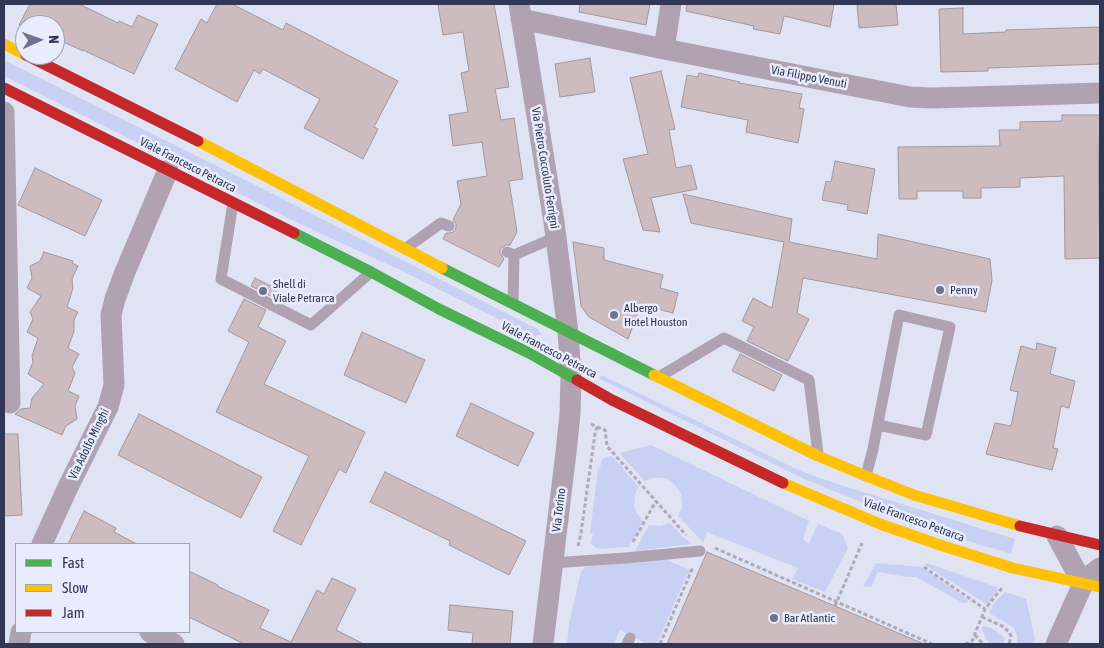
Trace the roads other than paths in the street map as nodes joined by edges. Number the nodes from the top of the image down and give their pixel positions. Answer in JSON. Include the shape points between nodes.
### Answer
{"nodes":[{"id":1,"x":670,"y":4,"type":"edge"},
{"id":2,"x":520,"y":11,"type":"edge"},
{"id":3,"x":664,"y":49,"type":"junction"},
{"id":4,"x":45,"y":65,"type":"edge"},
{"id":5,"x":4,"y":88,"type":"edge"},
{"id":6,"x":1100,"y":93,"type":"edge"},
{"id":7,"x":4,"y":112,"type":"edge"},
{"id":8,"x":168,"y":170,"type":"junction"},
{"id":9,"x":233,"y":204,"type":"junction"},
{"id":10,"x":449,"y":226,"type":"dead end"},
{"id":11,"x":556,"y":237,"type":"junction"},
{"id":12,"x":404,"y":249,"type":"junction"},
{"id":13,"x":372,"y":272,"type":"junction"},
{"id":14,"x":513,"y":304,"type":"junction"},
{"id":15,"x":568,"y":332,"type":"junction"},
{"id":16,"x":571,"y":376,"type":"junction"},
{"id":17,"x":658,"y":377,"type":"junction"},
{"id":18,"x":10,"y":403,"type":"dead end"},
{"id":19,"x":878,"y":425,"type":"junction"},
{"id":20,"x":818,"y":456,"type":"junction"},
{"id":21,"x":866,"y":476,"type":"junction"},
{"id":22,"x":1057,"y":536,"type":"junction"},
{"id":23,"x":42,"y":543,"type":"edge"},
{"id":24,"x":1100,"y":545,"type":"edge"},
{"id":25,"x":700,"y":551,"type":"road end"},
{"id":26,"x":552,"y":563,"type":"junction"},
{"id":27,"x":1100,"y":568,"type":"edge"},
{"id":28,"x":1092,"y":586,"type":"edge"},
{"id":29,"x":152,"y":633,"type":"edge"},
{"id":30,"x":174,"y":644,"type":"edge"},
{"id":31,"x":543,"y":644,"type":"edge"},
{"id":32,"x":1056,"y":644,"type":"edge"}],
"edges":[{"from":1,"to":3,"type":"street"},
{"from":2,"to":3,"type":"street","name":"Via Filippo Venuti"},
{"from":2,"to":11,"type":"street","name":"Via Pietro Coccoluto Ferrigni"},
{"from":3,"to":6,"type":"street","name":"Via Filippo Venuti","via":[[910,97]]},
{"from":4,"to":12,"type":"main road","name":"Viale Francesco Petrarca"},
{"from":5,"to":8,"type":"main road","name":"Viale Francesco Petrarca"},
{"from":7,"to":18,"type":"street"},
{"from":8,"to":9,"type":"main road","name":"Viale Francesco Petrarca"},
{"from":8,"to":23,"type":"street","name":"Via Adolfo Minghi","via":[[115,299],[111,315],[114,385],[108,407]]},
{"from":9,"to":13,"type":"main road","name":"Viale Francesco Petrarca"},
{"from":9,"to":13,"type":"lane","via":[[221,279],[311,325]]},
{"from":10,"to":12,"type":"lane","via":[[441,223]]},
{"from":11,"to":14,"type":"lane","via":[[510,254]]},
{"from":11,"to":15,"type":"street","name":"Via Pietro Coccoluto Ferrigni"},
{"from":12,"to":14,"type":"main road","name":"Viale Francesco Petrarca"},
{"from":13,"to":16,"type":"main road","name":"Viale Francesco Petrarca"},
{"from":14,"to":15,"type":"main road","name":"Viale Francesco Petrarca"},
{"from":15,"to":16,"type":"street","name":"Via Pietro Coccoluto Ferrigni"},
{"from":15,"to":17,"type":"main road","name":"Viale Francesco Petrarca"},
{"from":16,"to":26,"type":"street","name":"Via Torino","via":[[570,414]]},
{"from":16,"to":28,"type":"main road","name":"Viale Francesco Petrarca","via":[[612,400],[741,463],[880,524],[1012,568]]},
{"from":17,"to":20,"type":"main road","name":"Viale Francesco Petrarca"},
{"from":17,"to":20,"type":"lane","via":[[724,338],[809,380]]},
{"from":19,"to":19,"type":"lane","via":[[899,315],[950,327],[926,435]]},
{"from":19,"to":21,"type":"lane"},
{"from":20,"to":21,"type":"main road","name":"Viale Francesco Petrarca"},
{"from":21,"to":22,"type":"main road","name":"Viale Francesco Petrarca","via":[[914,495]]},
{"from":22,"to":24,"type":"main road","name":"Viale Francesco Petrarca"},
{"from":22,"to":28,"type":"street"},
{"from":25,"to":26,"type":"lane"},
{"from":26,"to":31,"type":"street","name":"Via Torino"},
{"from":27,"to":28,"type":"street","via":[[1092,574]]},
{"from":28,"to":32,"type":"street"},
{"from":29,"to":30,"type":"street"}]}
